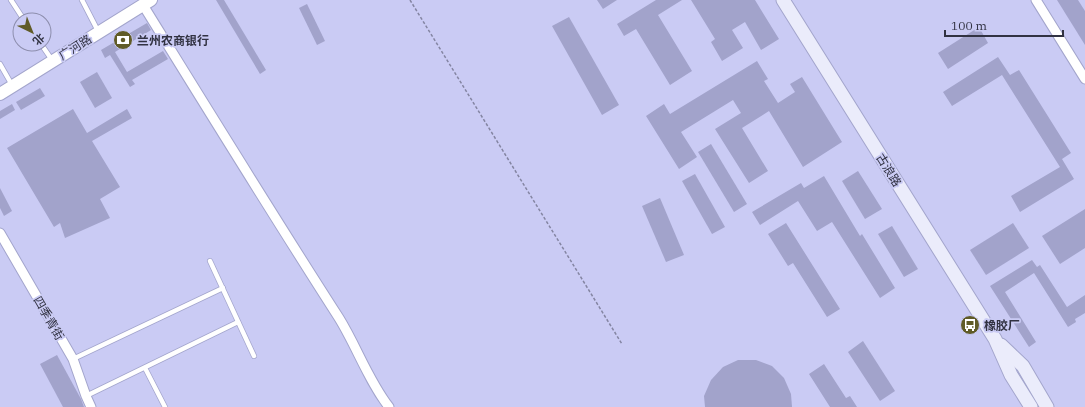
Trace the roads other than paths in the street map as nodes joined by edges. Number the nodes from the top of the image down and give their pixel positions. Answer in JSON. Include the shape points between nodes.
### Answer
{"nodes":[{"id":1,"x":11,"y":0,"type":"edge"},
{"id":2,"x":82,"y":0,"type":"edge"},
{"id":3,"x":784,"y":0,"type":"edge"},
{"id":4,"x":1036,"y":0,"type":"edge"},
{"id":5,"x":145,"y":2,"type":"edge"},
{"id":6,"x":19,"y":12,"type":"edge"},
{"id":7,"x":99,"y":32,"type":"junction"},
{"id":8,"x":47,"y":52,"type":"edge"},
{"id":9,"x":53,"y":61,"type":"junction"},
{"id":10,"x":0,"y":64,"type":"edge"},
{"id":11,"x":1085,"y":79,"type":"edge"},
{"id":12,"x":12,"y":86,"type":"junction"},
{"id":13,"x":0,"y":94,"type":"edge"},
{"id":14,"x":0,"y":233,"type":"edge"},
{"id":15,"x":210,"y":261,"type":"dead end"},
{"id":16,"x":222,"y":288,"type":"junction"},
{"id":17,"x":238,"y":322,"type":"junction"},
{"id":18,"x":995,"y":339,"type":"junction"},
{"id":19,"x":254,"y":356,"type":"dead end"},
{"id":20,"x":72,"y":359,"type":"junction"},
{"id":21,"x":145,"y":368,"type":"junction"},
{"id":22,"x":86,"y":396,"type":"junction"},
{"id":23,"x":91,"y":407,"type":"edge"},
{"id":24,"x":165,"y":407,"type":"edge"},
{"id":25,"x":389,"y":407,"type":"edge"},
{"id":26,"x":1030,"y":407,"type":"edge"},
{"id":27,"x":1047,"y":407,"type":"edge"}],
"edges":[{"from":1,"to":6,"type":"lane"},
{"from":2,"to":7,"type":"lane"},
{"from":3,"to":18,"type":"main road","name":"古浪路"},
{"from":4,"to":11,"type":"street"},
{"from":5,"to":7,"type":"street","name":"广河路"},
{"from":5,"to":25,"type":"street","via":[[276,221],[347,332],[378,393]]},
{"from":7,"to":9,"type":"street","name":"广河路"},
{"from":8,"to":9,"type":"lane"},
{"from":9,"to":12,"type":"street","name":"广河路"},
{"from":10,"to":12,"type":"lane"},
{"from":12,"to":13,"type":"street","name":"广河路"},
{"from":14,"to":20,"type":"street","name":"四季青街"},
{"from":15,"to":16,"type":"lane"},
{"from":16,"to":17,"type":"lane"},
{"from":16,"to":20,"type":"lane"},
{"from":17,"to":19,"type":"lane"},
{"from":17,"to":21,"type":"lane"},
{"from":18,"to":26,"type":"main road","name":"古浪路","via":[[1011,375]]},
{"from":18,"to":27,"type":"main road","name":"古浪路","via":[[1023,366]]},
{"from":20,"to":22,"type":"street","name":"四季青街"},
{"from":21,"to":22,"type":"lane"},
{"from":21,"to":24,"type":"lane"},
{"from":22,"to":23,"type":"street","name":"四季青街"}]}
